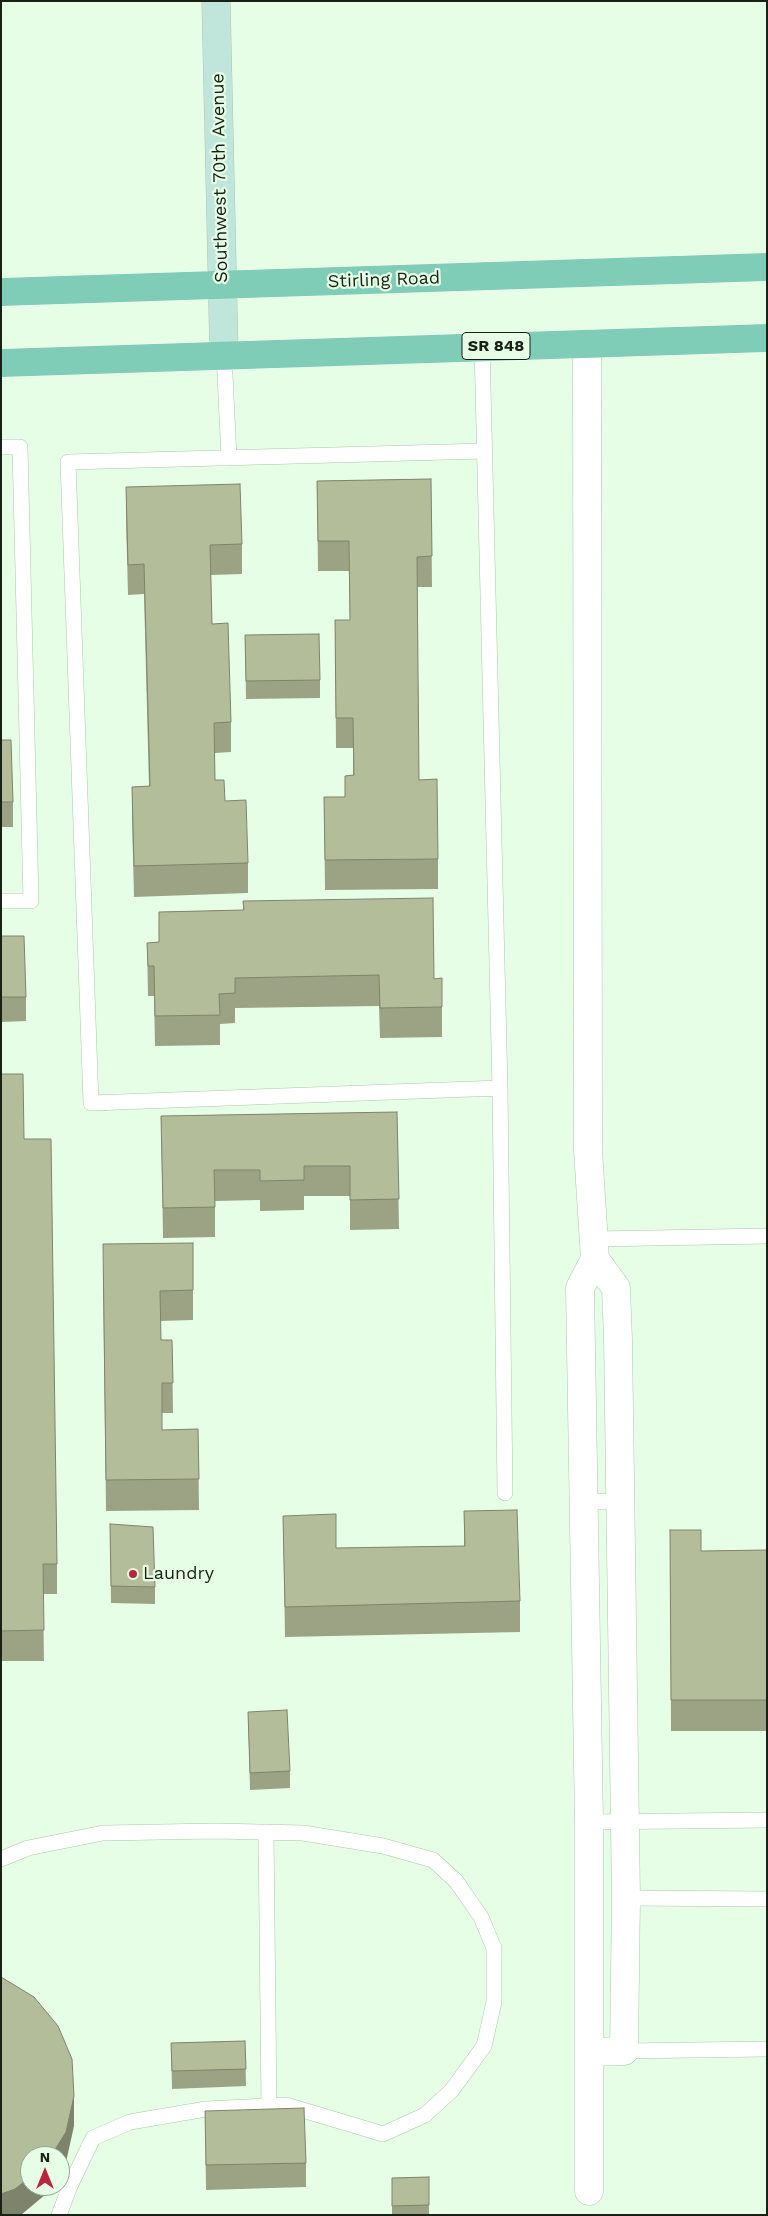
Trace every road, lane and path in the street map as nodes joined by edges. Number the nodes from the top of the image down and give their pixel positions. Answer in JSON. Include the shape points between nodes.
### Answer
{"nodes":[{"id":1,"x":216,"y":1,"type":"edge"},
{"id":2,"x":767,"y":267,"type":"edge"},
{"id":3,"x":222,"y":285,"type":"junction"},
{"id":4,"x":1,"y":292,"type":"edge"},
{"id":5,"x":767,"y":338,"type":"edge"},
{"id":6,"x":587,"y":344,"type":"junction"},
{"id":7,"x":482,"y":346,"type":"junction"},
{"id":8,"x":224,"y":354,"type":"junction"},
{"id":9,"x":1,"y":363,"type":"edge"},
{"id":10,"x":1,"y":447,"type":"edge"},
{"id":11,"x":484,"y":451,"type":"junction"},
{"id":12,"x":229,"y":458,"type":"junction"},
{"id":13,"x":1,"y":901,"type":"edge"},
{"id":14,"x":500,"y":1088,"type":"junction"},
{"id":15,"x":767,"y":1236,"type":"edge"},
{"id":16,"x":594,"y":1249,"type":"junction"},
{"id":17,"x":505,"y":1493,"type":"dead end"},
{"id":18,"x":620,"y":1501,"type":"junction"},
{"id":19,"x":584,"y":1502,"type":"junction"},
{"id":20,"x":767,"y":1820,"type":"edge"},
{"id":21,"x":624,"y":1821,"type":"junction"},
{"id":22,"x":589,"y":1822,"type":"junction"},
{"id":23,"x":266,"y":1832,"type":"junction"},
{"id":24,"x":1,"y":1858,"type":"edge"},
{"id":25,"x":626,"y":1898,"type":"junction"},
{"id":26,"x":767,"y":1899,"type":"edge"},
{"id":27,"x":767,"y":2049,"type":"edge"},
{"id":28,"x":624,"y":2051,"type":"junction"},
{"id":29,"x":589,"y":2052,"type":"junction"},
{"id":30,"x":269,"y":2106,"type":"junction"},
{"id":31,"x":589,"y":2191,"type":"dead end"},
{"id":32,"x":59,"y":2215,"type":"edge"}],
"edges":[{"from":1,"to":3,"type":"street","name":"Southwest 70th Avenue"},
{"from":2,"to":3,"type":"main road","name":"Stirling Road"},
{"from":3,"to":4,"type":"main road","name":"Stirling Road"},
{"from":3,"to":8,"type":"street","name":"Southwest 70th Avenue"},
{"from":5,"to":6,"type":"main road","number":"SR 848"},
{"from":6,"to":7,"type":"main road","number":"SR 848"},
{"from":6,"to":16,"type":"street","via":[[588,1150]]},
{"from":7,"to":8,"type":"main road","number":"SR 848"},
{"from":7,"to":11,"type":"lane"},
{"from":8,"to":9,"type":"main road","number":"SR 848"},
{"from":8,"to":12,"type":"lane"},
{"from":10,"to":13,"type":"lane","via":[[20,447],[31,901]]},
{"from":11,"to":12,"type":"lane"},
{"from":11,"to":14,"type":"lane"},
{"from":12,"to":14,"type":"lane","via":[[68,462],[91,1103]]},
{"from":14,"to":17,"type":"lane"},
{"from":15,"to":16,"type":"lane"},
{"from":16,"to":18,"type":"street","via":[[616,1288]]},
{"from":16,"to":19,"type":"street","via":[[580,1288]]},
{"from":18,"to":19,"type":"lane"},
{"from":18,"to":21,"type":"street"},
{"from":19,"to":22,"type":"street"},
{"from":20,"to":21,"type":"lane"},
{"from":21,"to":22,"type":"lane"},
{"from":21,"to":25,"type":"street"},
{"from":22,"to":29,"type":"street"},
{"from":23,"to":24,"type":"lane","via":[[103,1833],[28,1848]]},
{"from":23,"to":30,"type":"lane"},
{"from":23,"to":30,"type":"lane","via":[[303,1833],[383,1846],[433,1860],[456,1881],[481,1917],[494,1948],[494,2002],[484,2046],[452,2090],[425,2115],[383,2134],[286,2105]]},
{"from":25,"to":26,"type":"lane"},
{"from":25,"to":28,"type":"street"},
{"from":27,"to":28,"type":"lane"},
{"from":28,"to":29,"type":"street"},
{"from":29,"to":31,"type":"street"},
{"from":30,"to":32,"type":"lane","via":[[206,2109],[130,2122],[93,2138]]}]}
